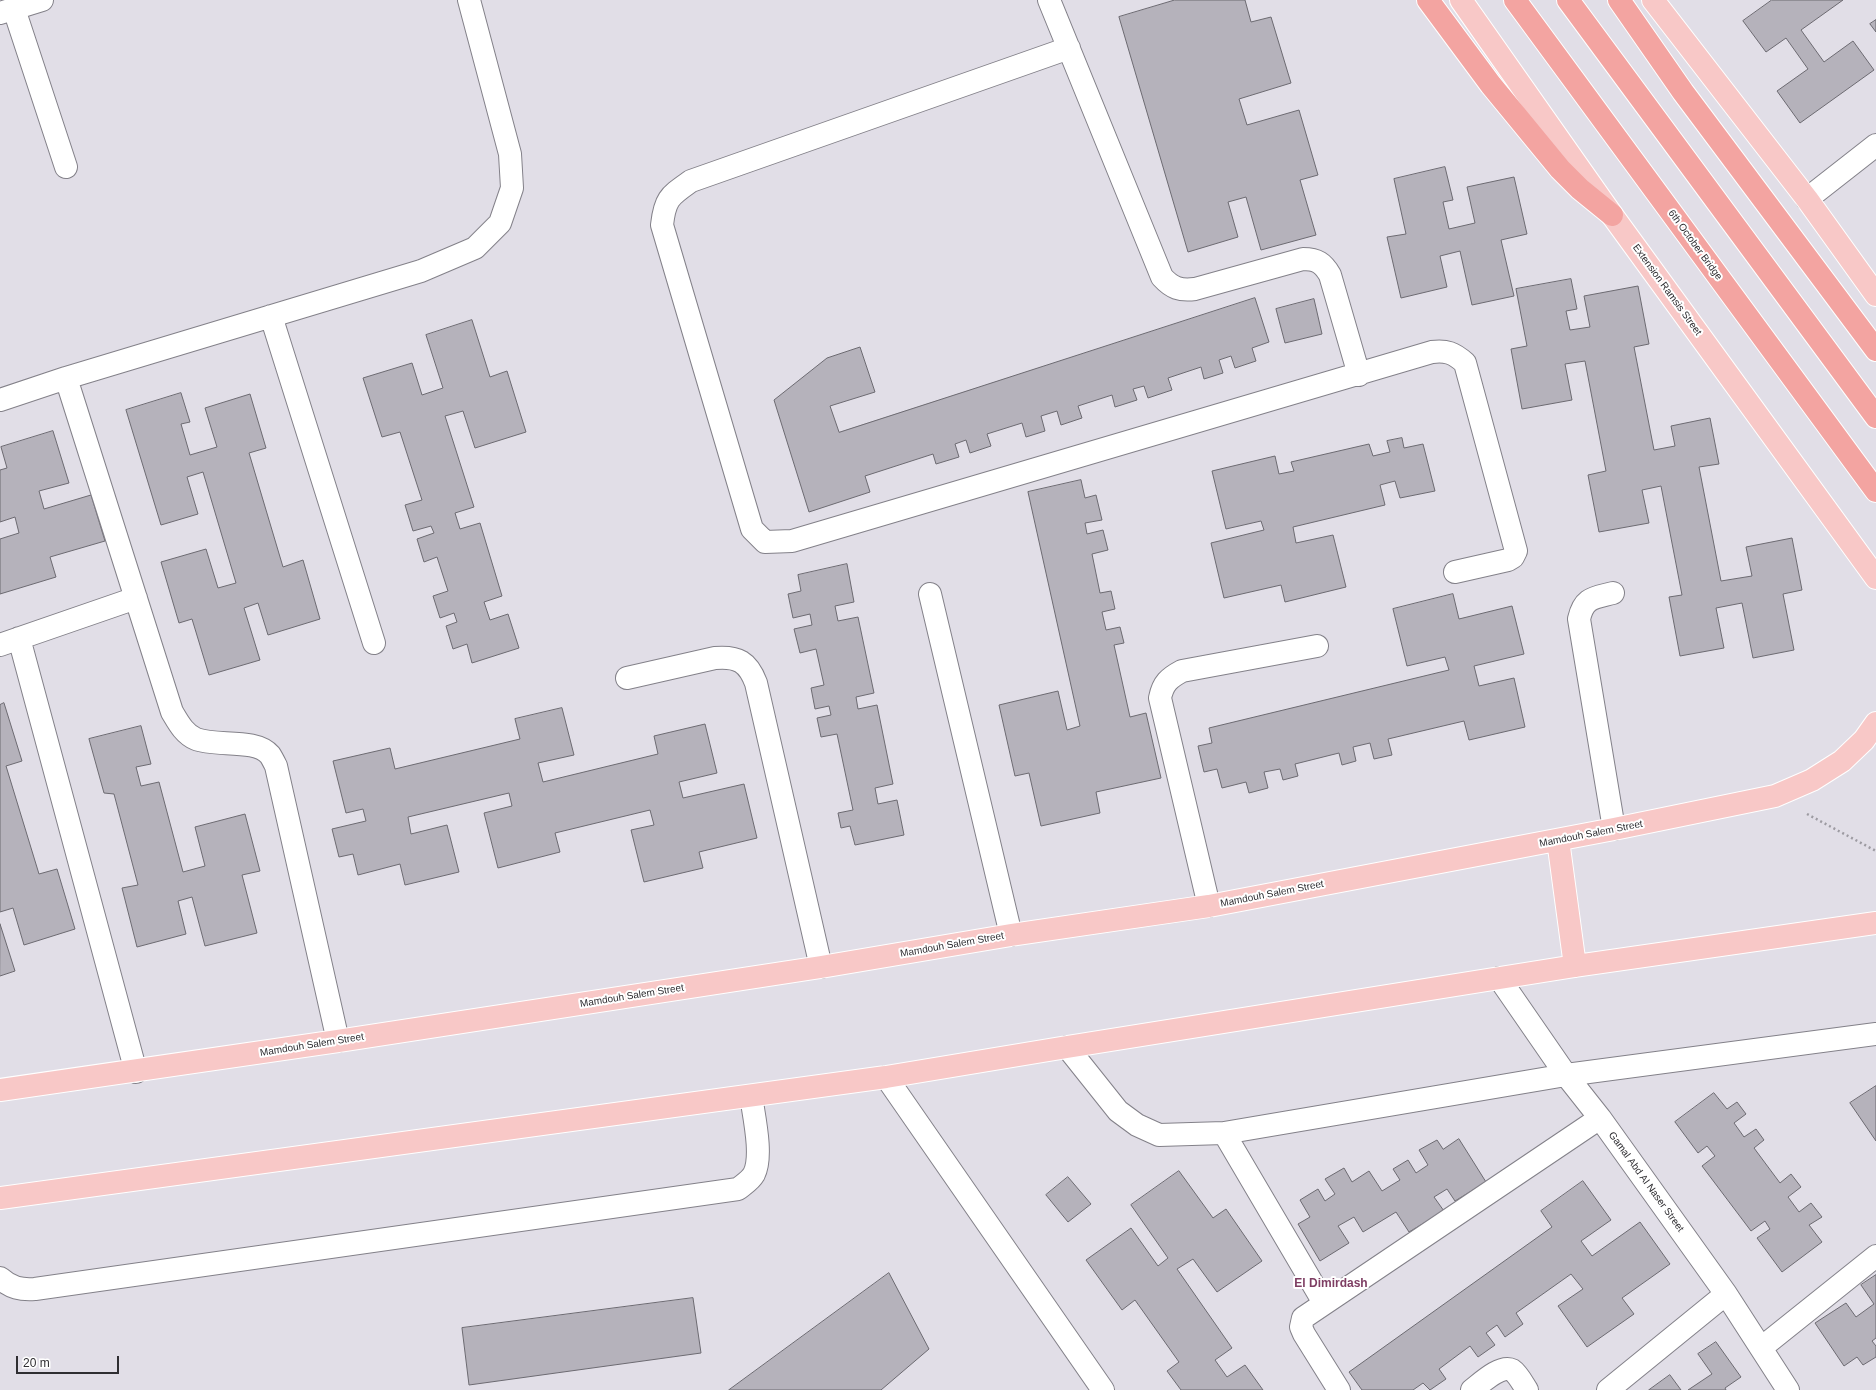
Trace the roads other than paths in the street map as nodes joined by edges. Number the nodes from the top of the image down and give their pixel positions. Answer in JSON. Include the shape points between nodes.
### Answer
{"nodes":[{"id":1,"x":42,"y":0,"type":"edge"},
{"id":2,"x":469,"y":0,"type":"edge"},
{"id":3,"x":1049,"y":0,"type":"edge"},
{"id":4,"x":1428,"y":0,"type":"edge"},
{"id":5,"x":1461,"y":0,"type":"edge"},
{"id":6,"x":1515,"y":0,"type":"edge"},
{"id":7,"x":1568,"y":0,"type":"edge"},
{"id":8,"x":1619,"y":0,"type":"edge"},
{"id":9,"x":1653,"y":0,"type":"edge"},
{"id":10,"x":7,"y":11,"type":"edge"},
{"id":11,"x":1069,"y":48,"type":"junction"},
{"id":12,"x":1876,"y":145,"type":"edge"},
{"id":13,"x":66,"y":167,"type":"dead end"},
{"id":14,"x":1807,"y":199,"type":"junction"},
{"id":15,"x":1612,"y":215,"type":"junction"},
{"id":16,"x":1874,"y":290,"type":"edge"},
{"id":17,"x":271,"y":316,"type":"junction"},
{"id":18,"x":1876,"y":350,"type":"edge"},
{"id":19,"x":1359,"y":375,"type":"junction"},
{"id":20,"x":66,"y":378,"type":"junction"},
{"id":21,"x":0,"y":400,"type":"edge"},
{"id":22,"x":1876,"y":417,"type":"edge"},
{"id":23,"x":1876,"y":491,"type":"edge"},
{"id":24,"x":1455,"y":572,"type":"dead end"},
{"id":25,"x":1876,"y":578,"type":"edge"},
{"id":26,"x":1613,"y":593,"type":"dead end"},
{"id":27,"x":930,"y":594,"type":"dead end"},
{"id":28,"x":136,"y":598,"type":"junction"},
{"id":29,"x":10,"y":641,"type":"edge"},
{"id":30,"x":374,"y":643,"type":"dead end"},
{"id":31,"x":1317,"y":646,"type":"dead end"},
{"id":32,"x":627,"y":678,"type":"dead end"},
{"id":33,"x":1876,"y":723,"type":"edge"},
{"id":34,"x":1614,"y":829,"type":"junction"},
{"id":35,"x":1558,"y":840,"type":"junction"},
{"id":36,"x":1209,"y":906,"type":"junction"},
{"id":37,"x":1876,"y":923,"type":"edge"},
{"id":38,"x":1011,"y":935,"type":"junction"},
{"id":39,"x":1575,"y":966,"type":"junction"},
{"id":40,"x":822,"y":967,"type":"junction"},
{"id":41,"x":1499,"y":978,"type":"junction"},
{"id":42,"x":1876,"y":1034,"type":"edge"},
{"id":43,"x":338,"y":1041,"type":"junction"},
{"id":44,"x":1067,"y":1047,"type":"junction"},
{"id":45,"x":136,"y":1072,"type":"junction"},
{"id":46,"x":1566,"y":1075,"type":"junction"},
{"id":47,"x":886,"y":1077,"type":"junction"},
{"id":48,"x":0,"y":1090,"type":"edge"},
{"id":49,"x":751,"y":1096,"type":"junction"},
{"id":50,"x":1600,"y":1118,"type":"junction"},
{"id":51,"x":1224,"y":1133,"type":"junction"},
{"id":52,"x":0,"y":1198,"type":"edge"},
{"id":53,"x":1876,"y":1256,"type":"edge"},
{"id":54,"x":0,"y":1279,"type":"edge"},
{"id":55,"x":1726,"y":1294,"type":"junction"},
{"id":56,"x":1324,"y":1303,"type":"junction"},
{"id":57,"x":1761,"y":1348,"type":"junction"},
{"id":58,"x":1103,"y":1390,"type":"edge"},
{"id":59,"x":1339,"y":1390,"type":"edge"},
{"id":60,"x":1472,"y":1390,"type":"edge"},
{"id":61,"x":1527,"y":1390,"type":"edge"},
{"id":62,"x":1608,"y":1390,"type":"edge"},
{"id":63,"x":1788,"y":1390,"type":"edge"}],
"edges":[{"from":1,"to":10,"type":"street"},
{"from":2,"to":17,"type":"street","via":[[510,154],[512,188],[500,224],[475,248],[421,271]]},
{"from":3,"to":11,"type":"street"},
{"from":4,"to":15,"type":"highway","via":[[1491,85],[1560,169]]},
{"from":5,"to":15,"type":"main road","name":"Extension Ramsis Street"},
{"from":6,"to":23,"type":"highway","name":"6th October Bridge"},
{"from":7,"to":22,"type":"highway"},
{"from":8,"to":18,"type":"highway","via":[[1683,92]]},
{"from":9,"to":14,"type":"main road"},
{"from":10,"to":13,"type":"street"},
{"from":11,"to":19,"type":"street","via":[[1162,276],[1171,286],[1182,291],[1303,259],[1314,259],[1324,265],[1330,275]]},
{"from":11,"to":19,"type":"street","via":[[691,182],[672,195],[664,209],[662,225],[752,529],[765,542],[792,541]]},
{"from":12,"to":14,"type":"street"},
{"from":14,"to":16,"type":"main road"},
{"from":15,"to":25,"type":"main road","name":"Extension Ramsis Street"},
{"from":17,"to":20,"type":"street"},
{"from":17,"to":30,"type":"street"},
{"from":19,"to":24,"type":"street","via":[[1444,350],[1456,354],[1465,363],[1516,552],[1508,560]]},
{"from":20,"to":21,"type":"street"},
{"from":20,"to":28,"type":"street"},
{"from":26,"to":34,"type":"street","via":[[1588,600],[1582,608],[1580,619]]},
{"from":27,"to":38,"type":"street"},
{"from":28,"to":29,"type":"street"},
{"from":28,"to":43,"type":"street","via":[[172,712],[183,729],[195,738],[207,742],[260,748],[270,754],[276,766]]},
{"from":29,"to":45,"type":"street"},
{"from":31,"to":36,"type":"street","via":[[1182,671],[1171,676],[1163,686],[1160,698]]},
{"from":32,"to":40,"type":"street","via":[[729,656],[742,661],[751,670]]},
{"from":33,"to":34,"type":"main road","name":"Mamdouh Salem Street","via":[[1864,740],[1842,761],[1812,780],[1775,796]]},
{"from":34,"to":35,"type":"main road","name":"Mamdouh Salem Street"},
{"from":35,"to":36,"type":"main road","name":"Mamdouh Salem Street"},
{"from":35,"to":39,"type":"main road"},
{"from":36,"to":38,"type":"main road","name":"Mamdouh Salem Street"},
{"from":37,"to":39,"type":"main road"},
{"from":38,"to":40,"type":"main road","name":"Mamdouh Salem Street"},
{"from":39,"to":41,"type":"main road"},
{"from":40,"to":43,"type":"main road","name":"Mamdouh Salem Street"},
{"from":41,"to":44,"type":"main road"},
{"from":41,"to":46,"type":"street","name":"Gamal Abd Al Naser Street"},
{"from":42,"to":46,"type":"street"},
{"from":43,"to":45,"type":"main road","name":"Mamdouh Salem Street"},
{"from":44,"to":47,"type":"main road"},
{"from":44,"to":51,"type":"street","via":[[1118,1111],[1137,1125],[1159,1134]]},
{"from":45,"to":48,"type":"main road","name":"Mamdouh Salem Street"},
{"from":46,"to":50,"type":"street","name":"Gamal Abd Al Naser Street"},
{"from":46,"to":51,"type":"street"},
{"from":47,"to":49,"type":"main road"},
{"from":47,"to":58,"type":"street"},
{"from":49,"to":52,"type":"main road"},
{"from":49,"to":54,"type":"street","via":[[757,1163],[749,1181],[738,1189],[35,1289],[22,1290]]},
{"from":50,"to":55,"type":"street","name":"Gamal Abd Al Naser Street"},
{"from":50,"to":56,"type":"street"},
{"from":51,"to":56,"type":"street"},
{"from":53,"to":57,"type":"street"},
{"from":55,"to":57,"type":"street","name":"Gamal Abd Al Naser Street"},
{"from":55,"to":62,"type":"street"},
{"from":56,"to":59,"type":"street","via":[[1303,1318],[1301,1327]]},
{"from":57,"to":63,"type":"street","name":"Gamal Abd Al Naser Street"},
{"from":60,"to":61,"type":"street","via":[[1499,1370],[1506,1368],[1512,1370]]}]}
